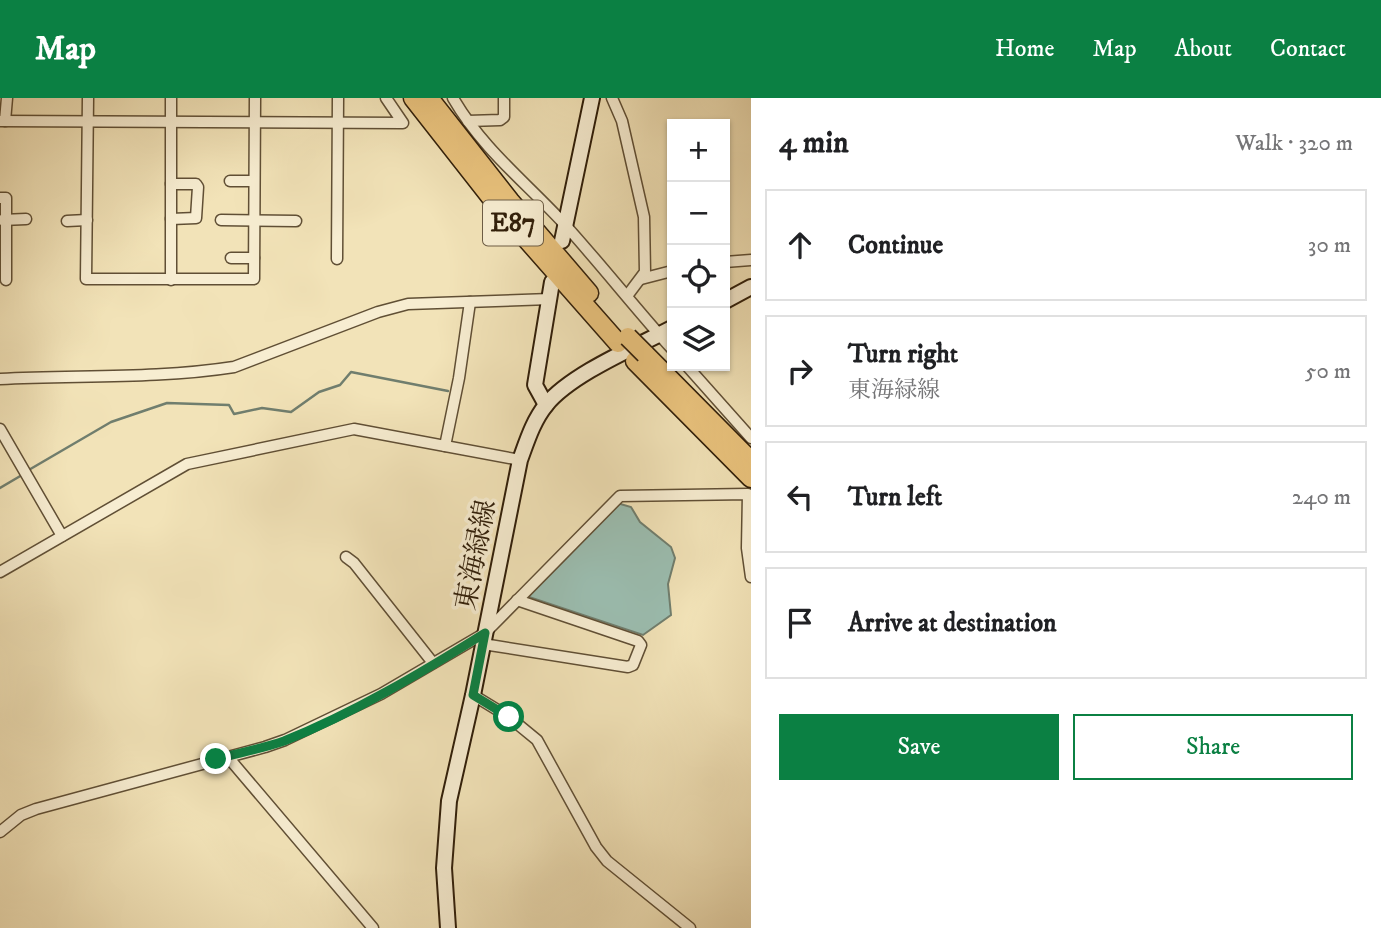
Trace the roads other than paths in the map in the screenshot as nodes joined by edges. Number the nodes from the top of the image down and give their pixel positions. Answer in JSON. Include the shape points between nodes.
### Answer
{"nodes":[{"id":1,"x":7,"y":98,"type":"edge"},
{"id":2,"x":88,"y":98,"type":"edge"},
{"id":3,"x":171,"y":98,"type":"edge"},
{"id":4,"x":254,"y":98,"type":"edge"},
{"id":5,"x":338,"y":98,"type":"edge"},
{"id":6,"x":386,"y":98,"type":"edge"},
{"id":7,"x":413,"y":98,"type":"edge"},
{"id":8,"x":429,"y":98,"type":"edge"},
{"id":9,"x":453,"y":98,"type":"edge"},
{"id":10,"x":504,"y":98,"type":"edge"},
{"id":11,"x":592,"y":98,"type":"edge"},
{"id":12,"x":612,"y":98,"type":"edge"},
{"id":13,"x":3,"y":121,"type":"edge"},
{"id":14,"x":88,"y":121,"type":"junction"},
{"id":15,"x":254,"y":121,"type":"junction"},
{"id":16,"x":338,"y":121,"type":"junction"},
{"id":17,"x":468,"y":121,"type":"junction"},
{"id":18,"x":170,"y":122,"type":"junction"},
{"id":19,"x":230,"y":181,"type":"dead end"},
{"id":20,"x":254,"y":181,"type":"junction"},
{"id":21,"x":171,"y":184,"type":"junction"},
{"id":22,"x":0,"y":198,"type":"edge"},
{"id":23,"x":26,"y":219,"type":"dead end"},
{"id":24,"x":171,"y":219,"type":"junction"},
{"id":25,"x":3,"y":220,"type":"edge"},
{"id":26,"x":87,"y":220,"type":"junction"},
{"id":27,"x":221,"y":220,"type":"dead end"},
{"id":28,"x":254,"y":220,"type":"junction"},
{"id":29,"x":67,"y":221,"type":"dead end"},
{"id":30,"x":296,"y":221,"type":"dead end"},
{"id":31,"x":565,"y":225,"type":"junction"},
{"id":32,"x":562,"y":241,"type":"dead end"},
{"id":33,"x":231,"y":258,"type":"dead end"},
{"id":34,"x":254,"y":258,"type":"junction"},
{"id":35,"x":337,"y":259,"type":"dead end"},
{"id":36,"x":751,"y":260,"type":"edge"},
{"id":37,"x":730,"y":262,"type":"edge"},
{"id":38,"x":667,"y":272,"type":"edge"},
{"id":39,"x":641,"y":279,"type":"junction"},
{"id":40,"x":6,"y":280,"type":"dead end"},
{"id":41,"x":172,"y":280,"type":"junction"},
{"id":42,"x":552,"y":282,"type":"dead end"},
{"id":43,"x":751,"y":287,"type":"edge"},
{"id":44,"x":627,"y":296,"type":"junction"},
{"id":45,"x":730,"y":298,"type":"edge"},
{"id":46,"x":550,"y":299,"type":"junction"},
{"id":47,"x":470,"y":302,"type":"junction"},
{"id":48,"x":666,"y":332,"type":"edge"},
{"id":49,"x":623,"y":340,"type":"junction"},
{"id":50,"x":640,"y":358,"type":"junction"},
{"id":51,"x":691,"y":371,"type":"edge"},
{"id":52,"x":0,"y":379,"type":"edge"},
{"id":53,"x":546,"y":405,"type":"junction"},
{"id":54,"x":0,"y":429,"type":"edge"},
{"id":55,"x":751,"y":438,"type":"edge"},
{"id":56,"x":445,"y":446,"type":"junction"},
{"id":57,"x":520,"y":460,"type":"junction"},
{"id":58,"x":751,"y":461,"type":"edge"},
{"id":59,"x":751,"y":478,"type":"edge"},
{"id":60,"x":62,"y":536,"type":"junction"},
{"id":61,"x":346,"y":557,"type":"dead end"},
{"id":62,"x":0,"y":572,"type":"edge"},
{"id":63,"x":751,"y":577,"type":"edge"},
{"id":64,"x":517,"y":600,"type":"junction"},
{"id":65,"x":484,"y":639,"type":"junction"},
{"id":66,"x":433,"y":663,"type":"junction"},
{"id":67,"x":473,"y":695,"type":"junction"},
{"id":68,"x":230,"y":757,"type":"junction"},
{"id":69,"x":0,"y":832,"type":"edge"},
{"id":70,"x":373,"y":928,"type":"edge"},
{"id":71,"x":448,"y":928,"type":"edge"},
{"id":72,"x":690,"y":928,"type":"edge"}],
"edges":[{"from":1,"to":13,"type":"street"},
{"from":2,"to":14,"type":"street"},
{"from":3,"to":18,"type":"street"},
{"from":4,"to":15,"type":"street"},
{"from":5,"to":16,"type":"street"},
{"from":6,"to":16,"type":"street","via":[[403,123]]},
{"from":7,"to":49,"type":"highway","number":"E87","via":[[500,209]]},
{"from":8,"to":49,"type":"highway","number":"E87"},
{"from":9,"to":17,"type":"street"},
{"from":10,"to":17,"type":"street","via":[[500,120]]},
{"from":11,"to":31,"type":"main road"},
{"from":12,"to":39,"type":"street","via":[[622,121],[643,217],[645,272]]},
{"from":13,"to":14,"type":"street"},
{"from":14,"to":18,"type":"street"},
{"from":14,"to":26,"type":"street"},
{"from":15,"to":16,"type":"street"},
{"from":15,"to":18,"type":"street"},
{"from":15,"to":20,"type":"street"},
{"from":16,"to":35,"type":"street"},
{"from":17,"to":31,"type":"street","via":[[506,167]]},
{"from":18,"to":21,"type":"street"},
{"from":19,"to":20,"type":"street"},
{"from":20,"to":28,"type":"street"},
{"from":21,"to":24,"type":"street"},
{"from":21,"to":24,"type":"street","via":[[198,187],[196,218]]},
{"from":22,"to":25,"type":"street","via":[[6,198]]},
{"from":23,"to":25,"type":"street"},
{"from":24,"to":41,"type":"street"},
{"from":25,"to":40,"type":"street"},
{"from":26,"to":29,"type":"street"},
{"from":26,"to":41,"type":"street","via":[[86,279]]},
{"from":27,"to":28,"type":"street"},
{"from":28,"to":30,"type":"street"},
{"from":28,"to":34,"type":"street"},
{"from":31,"to":32,"type":"main road"},
{"from":31,"to":44,"type":"street"},
{"from":33,"to":34,"type":"street"},
{"from":34,"to":41,"type":"street","via":[[254,279]]},
{"from":36,"to":37,"type":"street"},
{"from":38,"to":39,"type":"street"},
{"from":39,"to":44,"type":"street"},
{"from":42,"to":46,"type":"main road"},
{"from":43,"to":45,"type":"main road"},
{"from":44,"to":48,"type":"street"},
{"from":46,"to":47,"type":"street"},
{"from":46,"to":53,"type":"main road","via":[[535,384]]},
{"from":47,"to":52,"type":"street","via":[[408,304],[378,312],[234,367]]},
{"from":47,"to":56,"type":"street"},
{"from":48,"to":53,"type":"main road","via":[[585,374]]},
{"from":49,"to":50,"type":"highway","number":"E87","bridge":true},
{"from":50,"to":58,"type":"highway","number":"E87"},
{"from":50,"to":59,"type":"highway","number":"E87"},
{"from":51,"to":55,"type":"street"},
{"from":53,"to":57,"type":"main road","name":"東海緑線","via":[[530,430]]},
{"from":54,"to":60,"type":"street"},
{"from":56,"to":57,"type":"street"},
{"from":56,"to":60,"type":"street","via":[[354,429],[187,464]]},
{"from":57,"to":65,"type":"main road","name":"東海緑線"},
{"from":60,"to":62,"type":"street"},
{"from":61,"to":66,"type":"street"},
{"from":63,"to":64,"type":"street","via":[[748,494],[620,496]]},
{"from":64,"to":65,"type":"street"},
{"from":64,"to":65,"type":"street","via":[[638,641],[641,645],[633,665]]},
{"from":65,"to":66,"type":"street"},
{"from":65,"to":67,"type":"main road","name":"東海緑線"},
{"from":66,"to":68,"type":"street","via":[[382,694],[304,731]]},
{"from":67,"to":71,"type":"main road","name":"東海緑線","via":[[449,801],[444,868]]},
{"from":67,"to":72,"type":"street","via":[[537,740],[607,861]]},
{"from":68,"to":69,"type":"street","via":[[36,809]]},
{"from":68,"to":70,"type":"street"}]}
